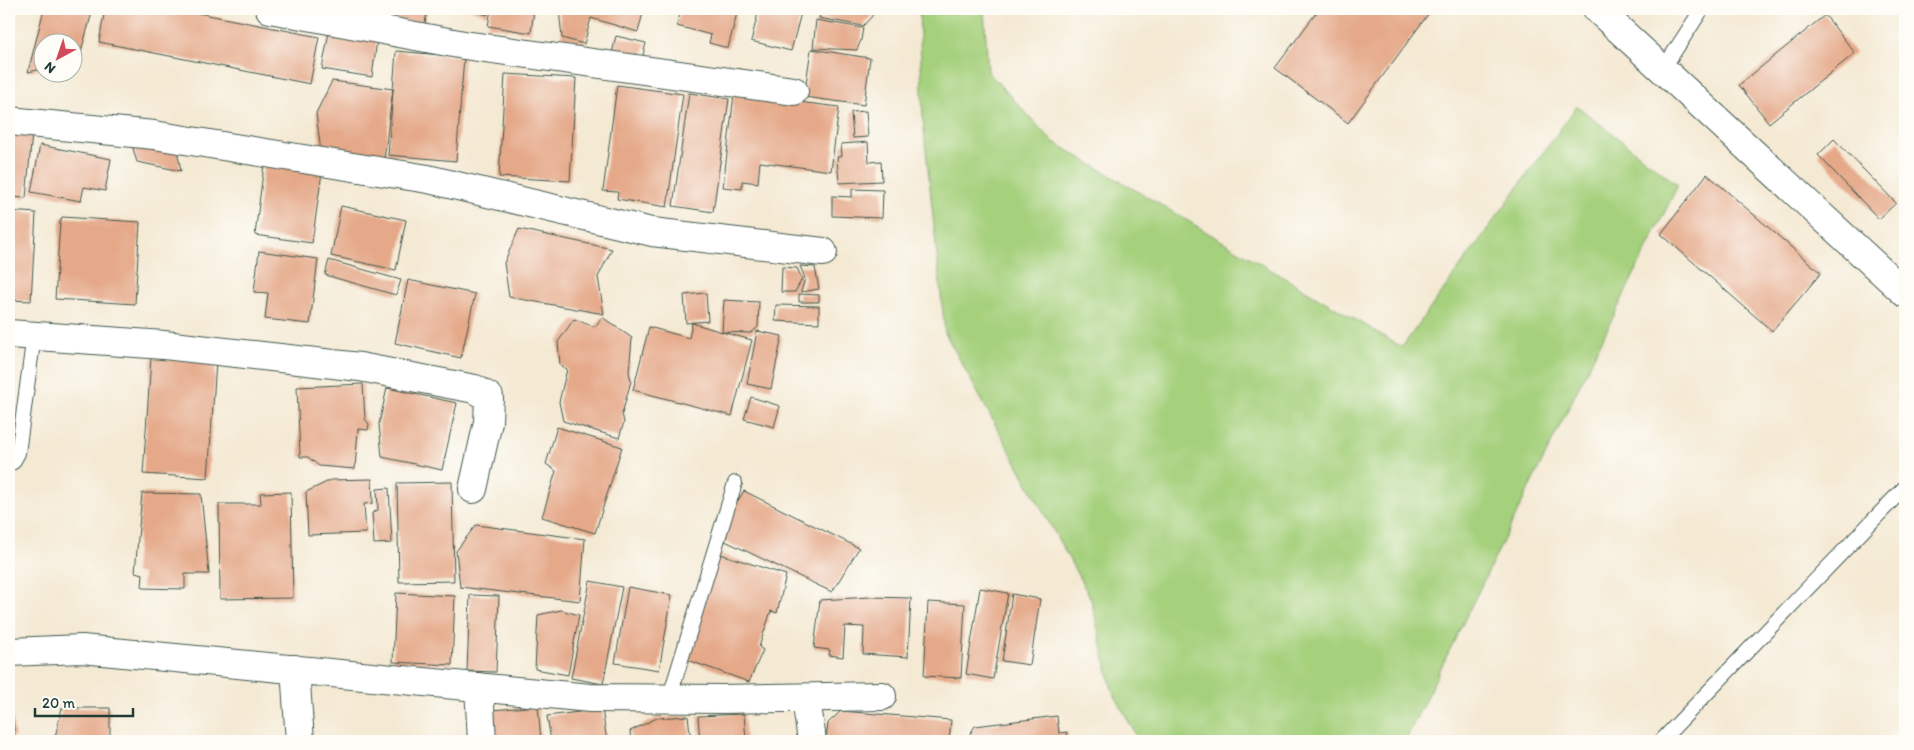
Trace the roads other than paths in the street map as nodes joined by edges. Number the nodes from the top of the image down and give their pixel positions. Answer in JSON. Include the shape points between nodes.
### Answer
{"nodes":[{"id":1,"x":270,"y":9,"type":"edge"},
{"id":2,"x":1597,"y":9,"type":"edge"},
{"id":3,"x":1702,"y":9,"type":"edge"},
{"id":4,"x":1663,"y":69,"type":"junction"},
{"id":5,"x":794,"y":90,"type":"dead end"},
{"id":6,"x":9,"y":121,"type":"edge"},
{"id":7,"x":823,"y":252,"type":"dead end"},
{"id":8,"x":1905,"y":293,"type":"edge"},
{"id":9,"x":22,"y":334,"type":"edge"},
{"id":10,"x":9,"y":464,"type":"edge"},
{"id":11,"x":735,"y":483,"type":"dead end"},
{"id":12,"x":1905,"y":487,"type":"edge"},
{"id":13,"x":473,"y":489,"type":"dead end"},
{"id":14,"x":9,"y":652,"type":"edge"},
{"id":15,"x":295,"y":668,"type":"junction"},
{"id":16,"x":479,"y":687,"type":"junction"},
{"id":17,"x":882,"y":696,"type":"dead end"},
{"id":18,"x":806,"y":698,"type":"junction"},
{"id":19,"x":669,"y":699,"type":"junction"},
{"id":20,"x":300,"y":741,"type":"edge"},
{"id":21,"x":482,"y":741,"type":"edge"},
{"id":22,"x":812,"y":741,"type":"edge"},
{"id":23,"x":1661,"y":741,"type":"edge"}],
"edges":[{"from":1,"to":5,"type":"street","via":[[464,45]]},
{"from":2,"to":4,"type":"street"},
{"from":3,"to":4,"type":"lane"},
{"from":4,"to":8,"type":"street"},
{"from":6,"to":7,"type":"street","via":[[154,135],[428,179],[652,232]]},
{"from":9,"to":10,"type":"lane","via":[[18,453]]},
{"from":9,"to":13,"type":"street","via":[[164,345],[360,368],[475,389],[489,397],[488,422]]},
{"from":11,"to":19,"type":"lane"},
{"from":12,"to":23,"type":"lane"},
{"from":14,"to":15,"type":"street","via":[[82,649]]},
{"from":15,"to":16,"type":"street"},
{"from":15,"to":20,"type":"street"},
{"from":16,"to":19,"type":"street","via":[[590,698]]},
{"from":16,"to":21,"type":"street"},
{"from":17,"to":18,"type":"street"},
{"from":18,"to":19,"type":"street"},
{"from":18,"to":22,"type":"street"}]}
